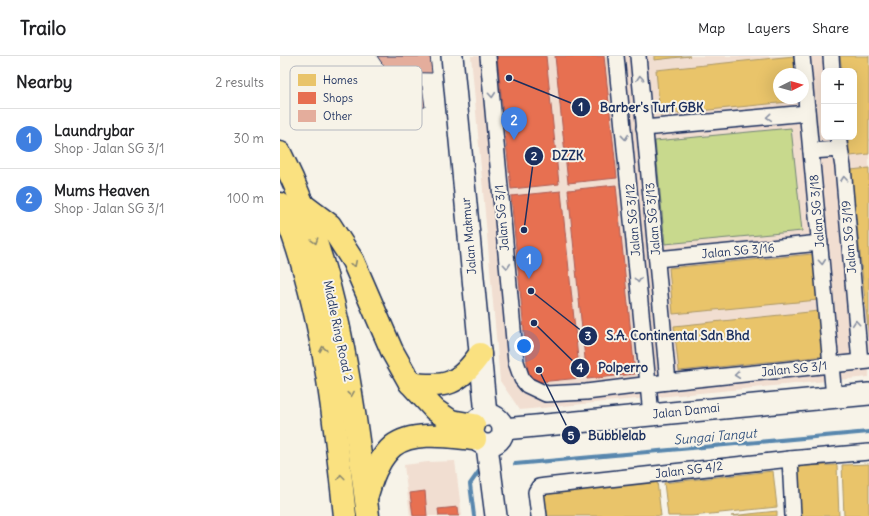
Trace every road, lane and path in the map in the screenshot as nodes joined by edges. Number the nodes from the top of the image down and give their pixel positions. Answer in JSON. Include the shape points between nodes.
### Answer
{"nodes":[{"id":1,"x":452,"y":56,"type":"edge"},
{"id":2,"x":488,"y":56,"type":"edge"},
{"id":3,"x":616,"y":56,"type":"edge"},
{"id":4,"x":638,"y":56,"type":"edge"},
{"id":5,"x":802,"y":56,"type":"edge"},
{"id":6,"x":831,"y":56,"type":"edge"},
{"id":7,"x":832,"y":68,"type":"edge"},
{"id":8,"x":808,"y":113,"type":"junction"},
{"id":9,"x":644,"y":128,"type":"junction"},
{"id":10,"x":839,"y":143,"type":"edge"},
{"id":11,"x":811,"y":152,"type":"junction"},
{"id":12,"x":280,"y":153,"type":"edge"},
{"id":13,"x":648,"y":169,"type":"junction"},
{"id":14,"x":628,"y":171,"type":"junction"},
{"id":15,"x":280,"y":204,"type":"edge"},
{"id":16,"x":302,"y":204,"type":"junction"},
{"id":17,"x":820,"y":244,"type":"junction"},
{"id":18,"x":657,"y":259,"type":"junction"},
{"id":19,"x":480,"y":354,"type":"junction"},
{"id":20,"x":864,"y":361,"type":"edge"},
{"id":21,"x":831,"y":365,"type":"junction"},
{"id":22,"x":668,"y":382,"type":"junction"},
{"id":23,"x":410,"y":384,"type":"junction"},
{"id":24,"x":648,"y":385,"type":"junction"},
{"id":25,"x":869,"y":394,"type":"edge"},
{"id":26,"x":834,"y":397,"type":"junction"},
{"id":27,"x":651,"y":415,"type":"junction"},
{"id":28,"x":480,"y":431,"type":"junction"},
{"id":29,"x":869,"y":452,"type":"edge"},
{"id":30,"x":790,"y":459,"type":"junction"},
{"id":31,"x":367,"y":507,"type":"edge"},
{"id":32,"x":345,"y":516,"type":"edge"},
{"id":33,"x":496,"y":516,"type":"edge"},
{"id":34,"x":539,"y":516,"type":"edge"},
{"id":35,"x":793,"y":516,"type":"edge"}],
"edges":[{"from":1,"to":19,"type":"street","name":"Jalan Makmur"},
{"from":2,"to":24,"type":"street","name":"Jalan SG 3/1","one_way":true,"via":[[516,362],[522,379],[527,385],[546,394]]},
{"from":3,"to":14,"type":"street","name":"Jalan SG 3/12","one_way":true},
{"from":9,"to":4,"type":"street","name":"Jalan SG 3/13","one_way":true},
{"from":5,"to":8,"type":"street","name":"Jalan SG 3/18"},
{"from":6,"to":7,"type":"street"},
{"from":8,"to":9,"type":"street","one_way":true},
{"from":8,"to":11,"type":"street","name":"Jalan SG 3/18"},
{"from":9,"to":13,"type":"street","name":"Jalan SG 3/13"},
{"from":10,"to":11,"type":"street"},
{"from":20,"to":10,"type":"street","name":"Jalan SG 3/19","one_way":true},
{"from":11,"to":17,"type":"street","name":"Jalan SG 3/18"},
{"from":12,"to":16,"type":"highway","name":"Middle Ring Road 2"},
{"from":13,"to":14,"type":"street"},
{"from":13,"to":18,"type":"street","name":"Jalan SG 3/13"},
{"from":14,"to":24,"type":"street","name":"Jalan SG 3/12","one_way":true},
{"from":32,"to":15,"type":"highway","name":"Middle Ring Road 2","one_way":true,"via":[[324,350],[295,240]]},
{"from":16,"to":23,"type":"highway","one_way":true,"via":[[330,225],[353,261],[392,351]]},
{"from":16,"to":31,"type":"highway","name":"Middle Ring Road 2","one_way":true,"via":[[324,267],[342,340]]},
{"from":17,"to":18,"type":"street","name":"Jalan SG 3/16"},
{"from":17,"to":21,"type":"street","name":"Jalan SG 3/18","one_way":true},
{"from":18,"to":22,"type":"street","name":"Jalan SG 3/13"},
{"from":19,"to":23,"type":"highway","via":[[458,380],[440,386]]},
{"from":19,"to":28,"type":"street","name":"Jalan Makmur"},
{"from":20,"to":21,"type":"street","name":"Jalan SG 3/1"},
{"from":21,"to":22,"type":"street","name":"Jalan SG 3/1","one_way":true},
{"from":21,"to":26,"type":"street","name":"Jalan SG 3/18"},
{"from":22,"to":24,"type":"street","name":"Jalan SG 3/1"},
{"from":23,"to":28,"type":"highway","via":[[435,410],[451,421]]},
{"from":24,"to":27,"type":"street","name":"Jalan SG 3/12"},
{"from":25,"to":26,"type":"street","name":"Jalan Damai"},
{"from":26,"to":27,"type":"street","name":"Jalan Damai"},
{"from":27,"to":28,"type":"street","name":"Jalan Damai","via":[[504,429],[496,416]]},
{"from":28,"to":31,"type":"highway","via":[[400,441],[378,465]]},
{"from":28,"to":33,"type":"street","name":"Jalan Makmur"},
{"from":29,"to":30,"type":"street","name":"Jalan SG 4/2"},
{"from":30,"to":34,"type":"street","name":"Jalan SG 4/2","via":[[540,487],[536,492]]},
{"from":30,"to":35,"type":"street"}]}
